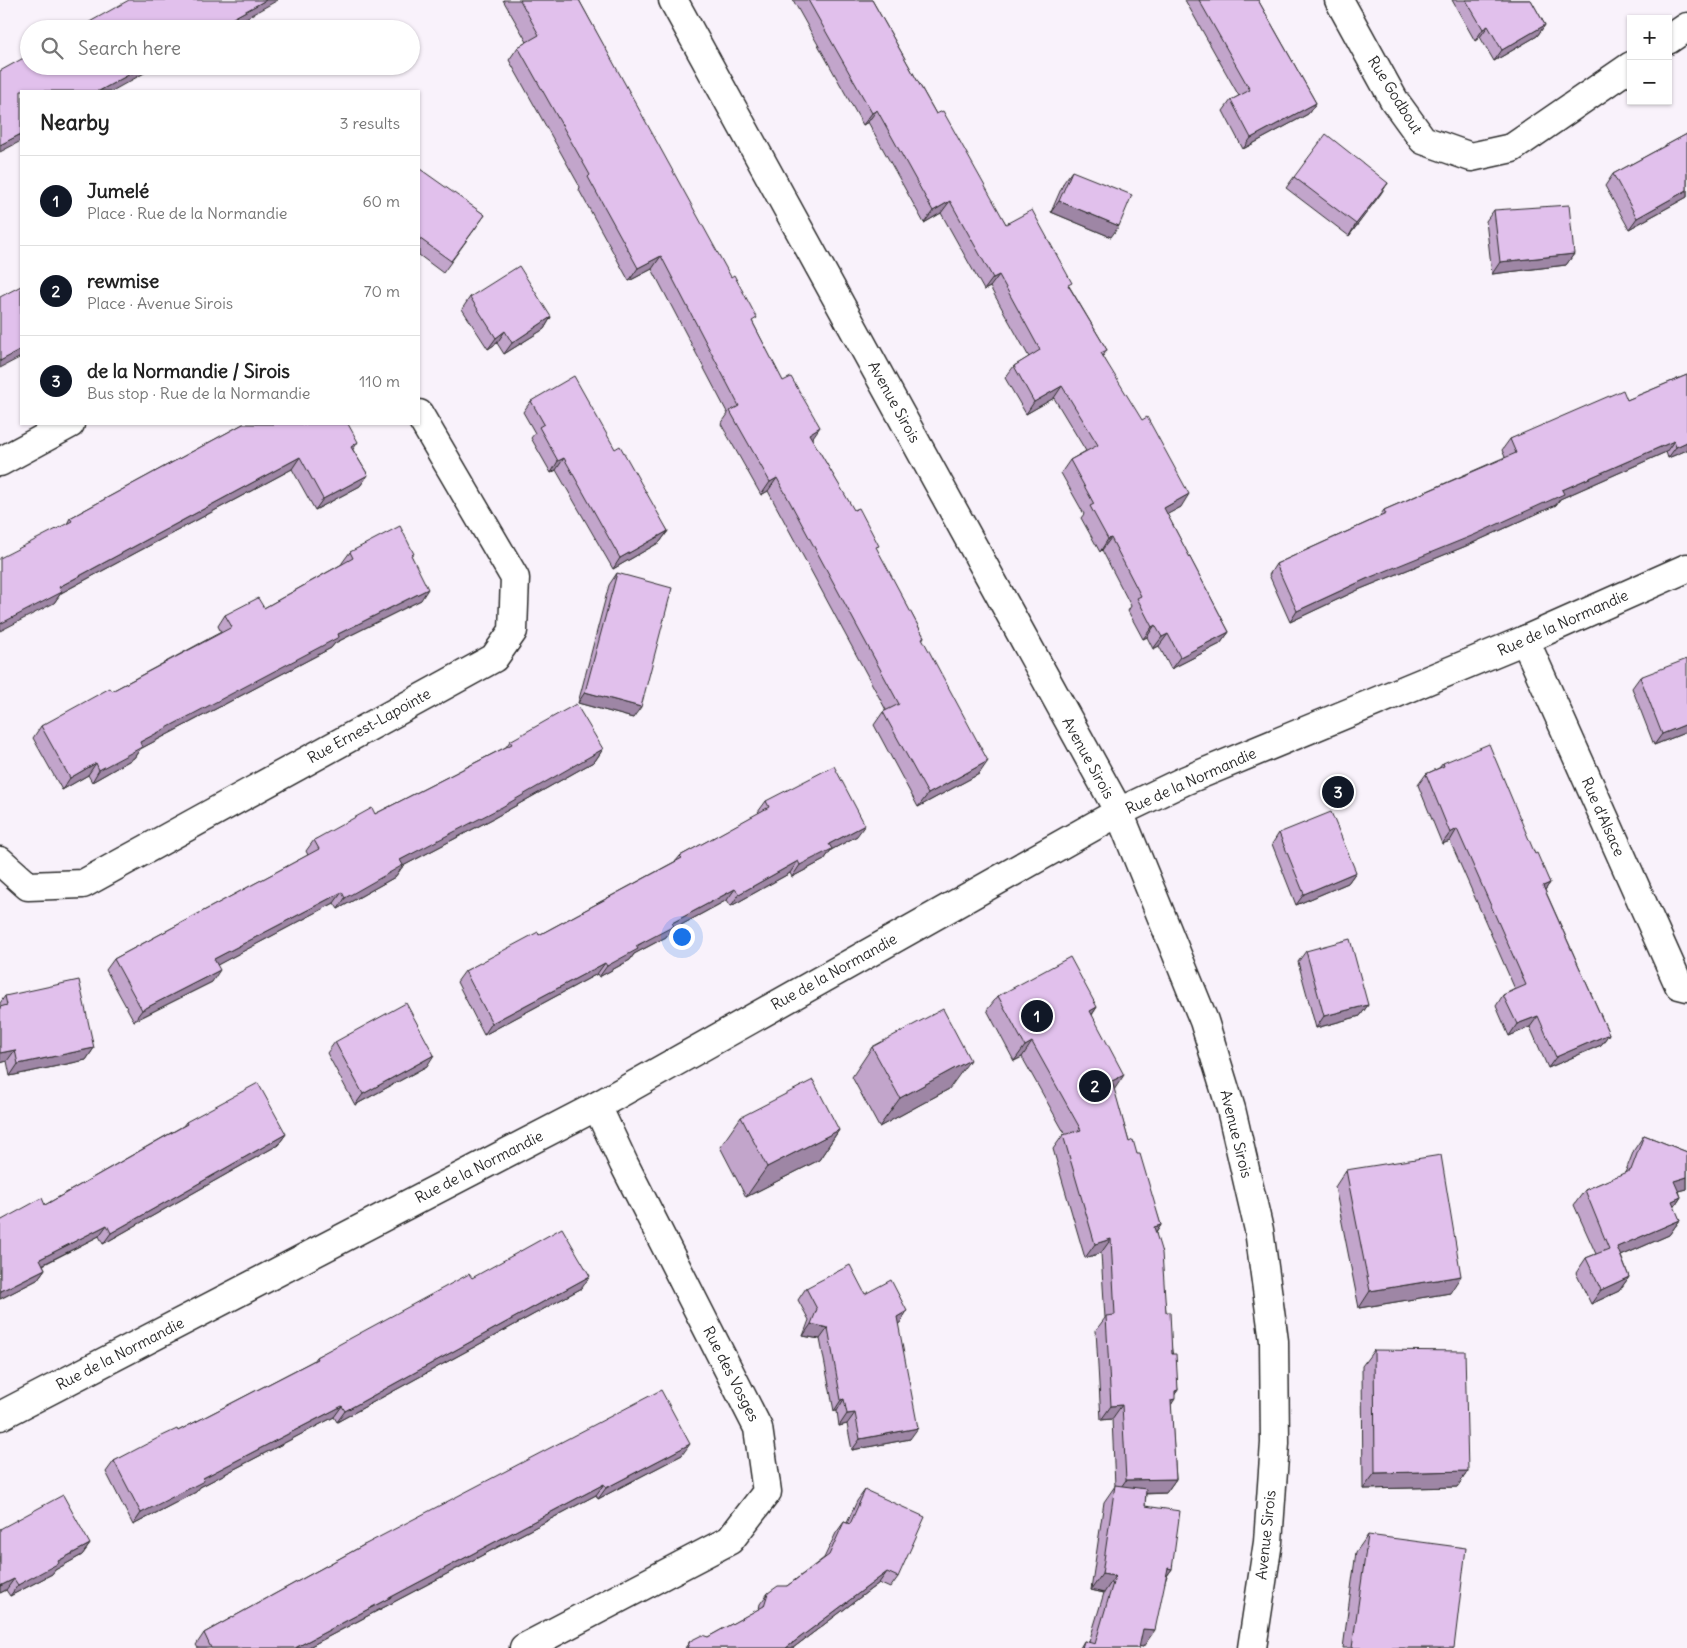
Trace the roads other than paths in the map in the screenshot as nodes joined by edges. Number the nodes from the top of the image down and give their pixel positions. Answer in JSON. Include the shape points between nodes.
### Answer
{"nodes":[{"id":1,"x":673,"y":0,"type":"edge"},
{"id":2,"x":1339,"y":0,"type":"edge"},
{"id":3,"x":1687,"y":27,"type":"edge"},
{"id":4,"x":1672,"y":37,"type":"edge"},
{"id":5,"x":1627,"y":69,"type":"edge"},
{"id":6,"x":420,"y":416,"type":"edge"},
{"id":7,"x":68,"y":425,"type":"edge"},
{"id":8,"x":0,"y":462,"type":"edge"},
{"id":9,"x":1687,"y":568,"type":"edge"},
{"id":10,"x":1525,"y":640,"type":"junction"},
{"id":11,"x":1119,"y":812,"type":"junction"},
{"id":12,"x":0,"y":861,"type":"edge"},
{"id":13,"x":1687,"y":987,"type":"edge"},
{"id":14,"x":597,"y":1106,"type":"junction"},
{"id":15,"x":0,"y":1416,"type":"edge"},
{"id":16,"x":524,"y":1648,"type":"edge"},
{"id":17,"x":1252,"y":1648,"type":"edge"}],
"edges":[{"from":1,"to":11,"type":"street","name":"Avenue Sirois"},
{"from":2,"to":5,"type":"street","name":"Rue Godbout","via":[[1394,100],[1424,140],[1471,157],[1512,148]]},
{"from":3,"to":4,"type":"street"},
{"from":6,"to":12,"type":"street","name":"Rue Ernest-Lapointe","via":[[515,578],[513,631],[494,658],[82,884],[28,886]]},
{"from":7,"to":8,"type":"street"},
{"from":9,"to":10,"type":"street","name":"Rue de la Normandie"},
{"from":10,"to":11,"type":"street","name":"Rue de la Normandie","via":[[1184,781]]},
{"from":10,"to":13,"type":"street","name":"Rue d'Alsace","via":[[1679,985]]},
{"from":11,"to":14,"type":"street","name":"Rue de la Normandie"},
{"from":11,"to":17,"type":"street","name":"Avenue Sirois","via":[[1204,1021],[1231,1109],[1259,1230],[1274,1342],[1275,1442],[1268,1542]]},
{"from":14,"to":15,"type":"street","name":"Rue de la Normandie"},
{"from":14,"to":16,"type":"street","name":"Rue des Vosges","via":[[758,1428],[768,1492],[730,1540]]}]}
